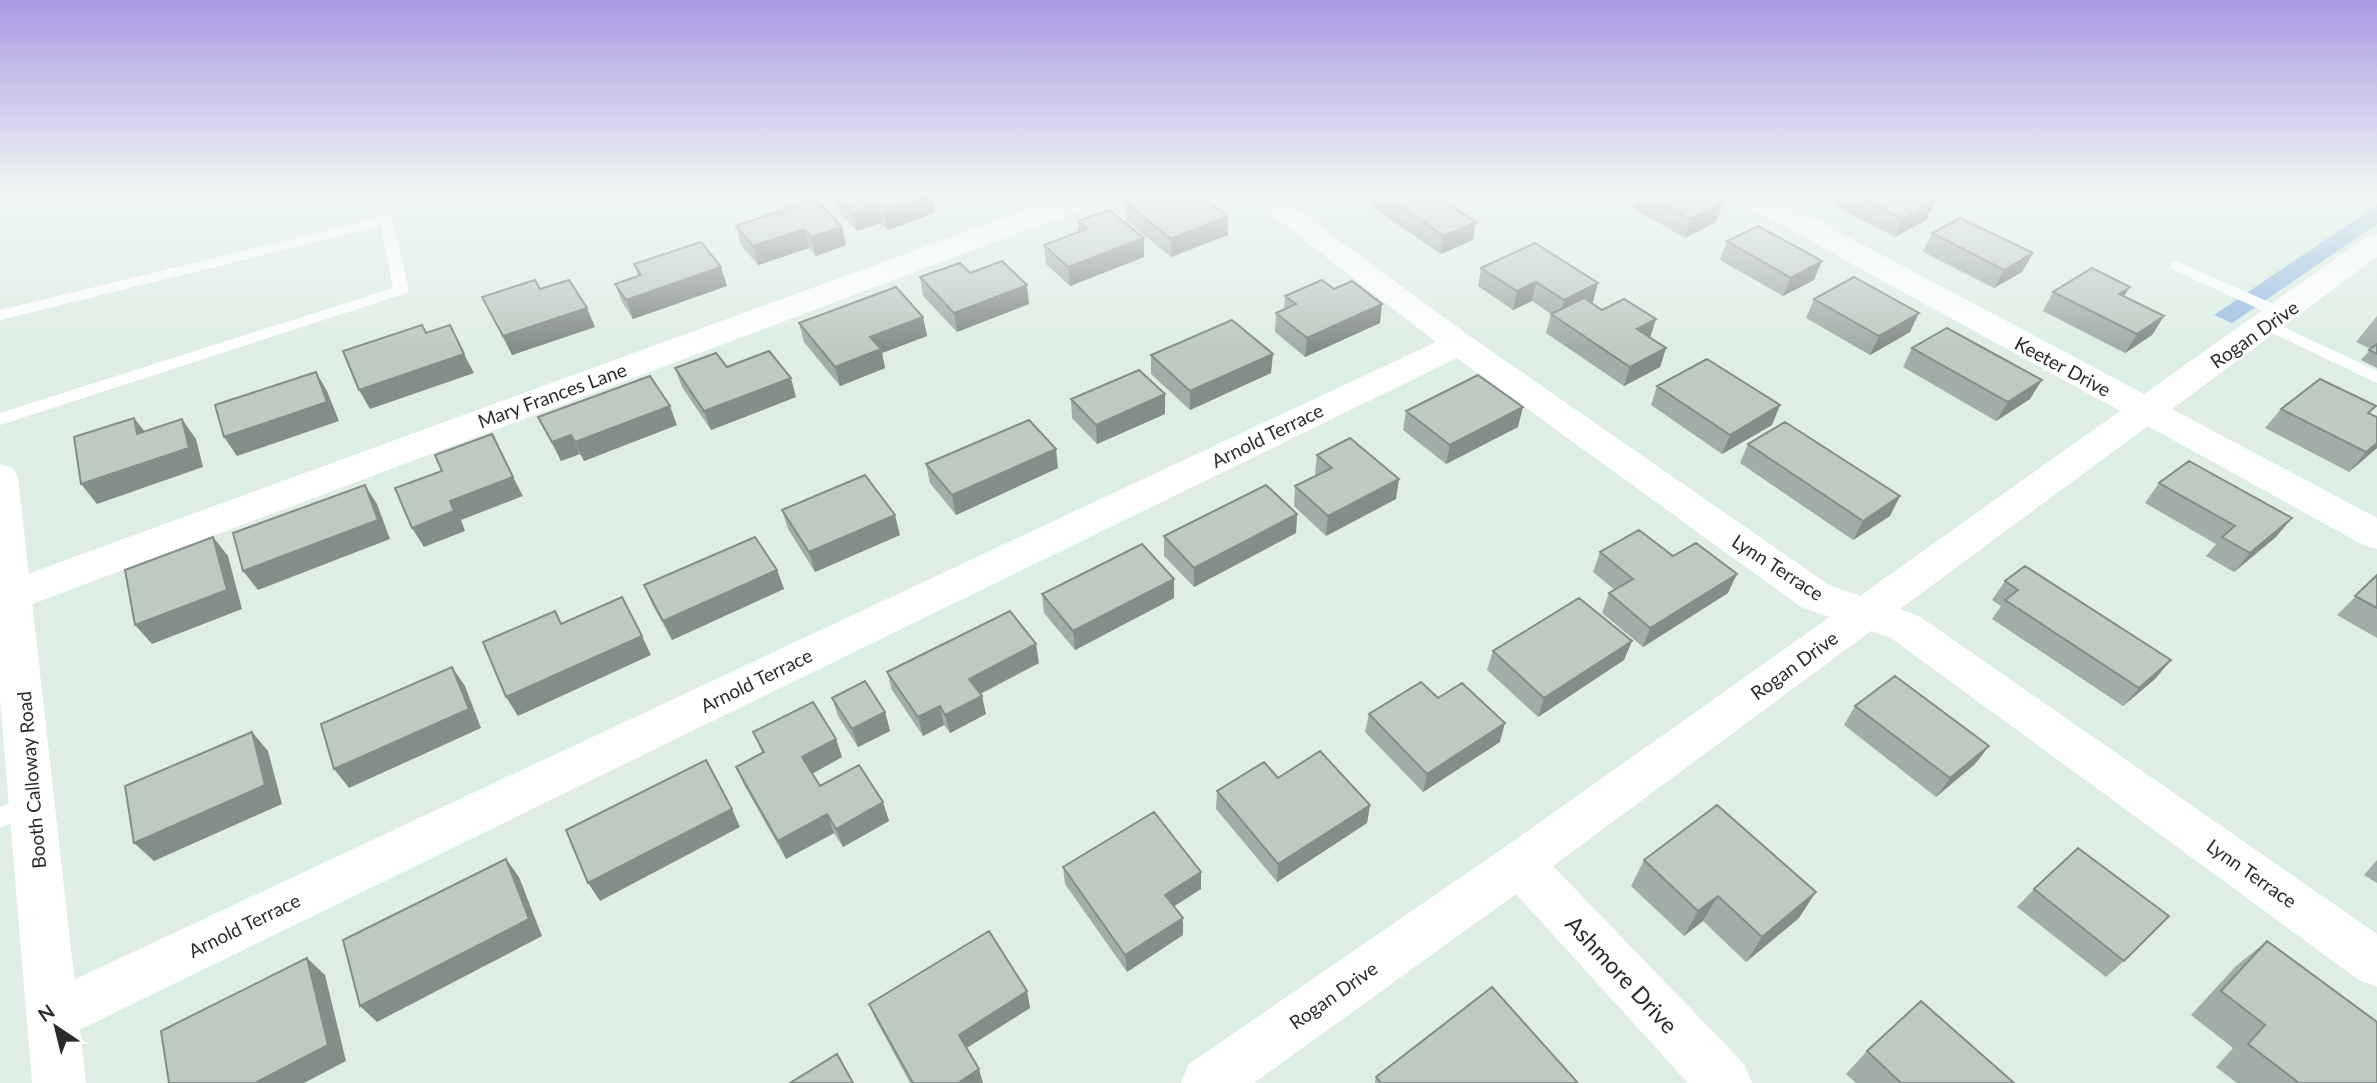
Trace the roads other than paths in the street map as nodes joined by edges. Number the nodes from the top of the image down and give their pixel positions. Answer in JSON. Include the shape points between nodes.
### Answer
{"nodes":[{"id":1,"x":279,"y":247,"type":"edge"},
{"id":2,"x":392,"y":247,"type":"edge"},
{"id":3,"x":954,"y":247,"type":"edge"},
{"id":4,"x":1328,"y":247,"type":"edge"},
{"id":5,"x":1843,"y":247,"type":"edge"},
{"id":6,"x":2372,"y":247,"type":"edge"},
{"id":7,"x":2176,"y":266,"type":"dead end"},
{"id":8,"x":0,"y":315,"type":"edge"},
{"id":9,"x":2274,"y":319,"type":"junction"},
{"id":10,"x":1458,"y":344,"type":"junction"},
{"id":11,"x":2377,"y":378,"type":"edge"},
{"id":12,"x":2147,"y":411,"type":"junction"},
{"id":13,"x":0,"y":419,"type":"edge"},
{"id":14,"x":0,"y":477,"type":"edge"},
{"id":15,"x":2377,"y":535,"type":"edge"},
{"id":16,"x":13,"y":595,"type":"junction"},
{"id":17,"x":1865,"y":614,"type":"junction"},
{"id":18,"x":17,"y":812,"type":"edge"},
{"id":19,"x":1518,"y":864,"type":"junction"},
{"id":20,"x":2377,"y":963,"type":"edge"},
{"id":21,"x":53,"y":1017,"type":"junction"},
{"id":22,"x":59,"y":1083,"type":"edge"},
{"id":23,"x":1208,"y":1083,"type":"edge"},
{"id":24,"x":1726,"y":1083,"type":"edge"}],
"edges":[{"from":1,"to":8,"type":"lane"},
{"from":2,"to":13,"type":"lane","via":[[401,290]]},
{"from":3,"to":16,"type":"street","name":"Mary Frances Lane"},
{"from":4,"to":10,"type":"street","name":"Lynn Terrace"},
{"from":5,"to":12,"type":"street","name":"Keeter Drive"},
{"from":6,"to":9,"type":"street","name":"Rogan Drive"},
{"from":7,"to":9,"type":"lane"},
{"from":9,"to":11,"type":"lane"},
{"from":9,"to":12,"type":"street","name":"Rogan Drive"},
{"from":10,"to":17,"type":"street","name":"Lynn Terrace","via":[[1815,596]]},
{"from":10,"to":21,"type":"street","name":"Arnold Terrace"},
{"from":12,"to":15,"type":"street","name":"Keeter Drive"},
{"from":12,"to":17,"type":"street","name":"Rogan Drive"},
{"from":14,"to":16,"type":"street","name":"Booth Calloway Road"},
{"from":16,"to":18,"type":"street","name":"Booth Calloway Road"},
{"from":17,"to":19,"type":"street","name":"Rogan Drive"},
{"from":17,"to":20,"type":"street","name":"Lynn Terrace","via":[[1905,627]]},
{"from":18,"to":21,"type":"street","name":"Booth Calloway Road"},
{"from":19,"to":23,"type":"street","name":"Rogan Drive"},
{"from":19,"to":24,"type":"street","name":"Ashmore Drive"},
{"from":21,"to":22,"type":"street","name":"Booth Calloway Road"}]}
